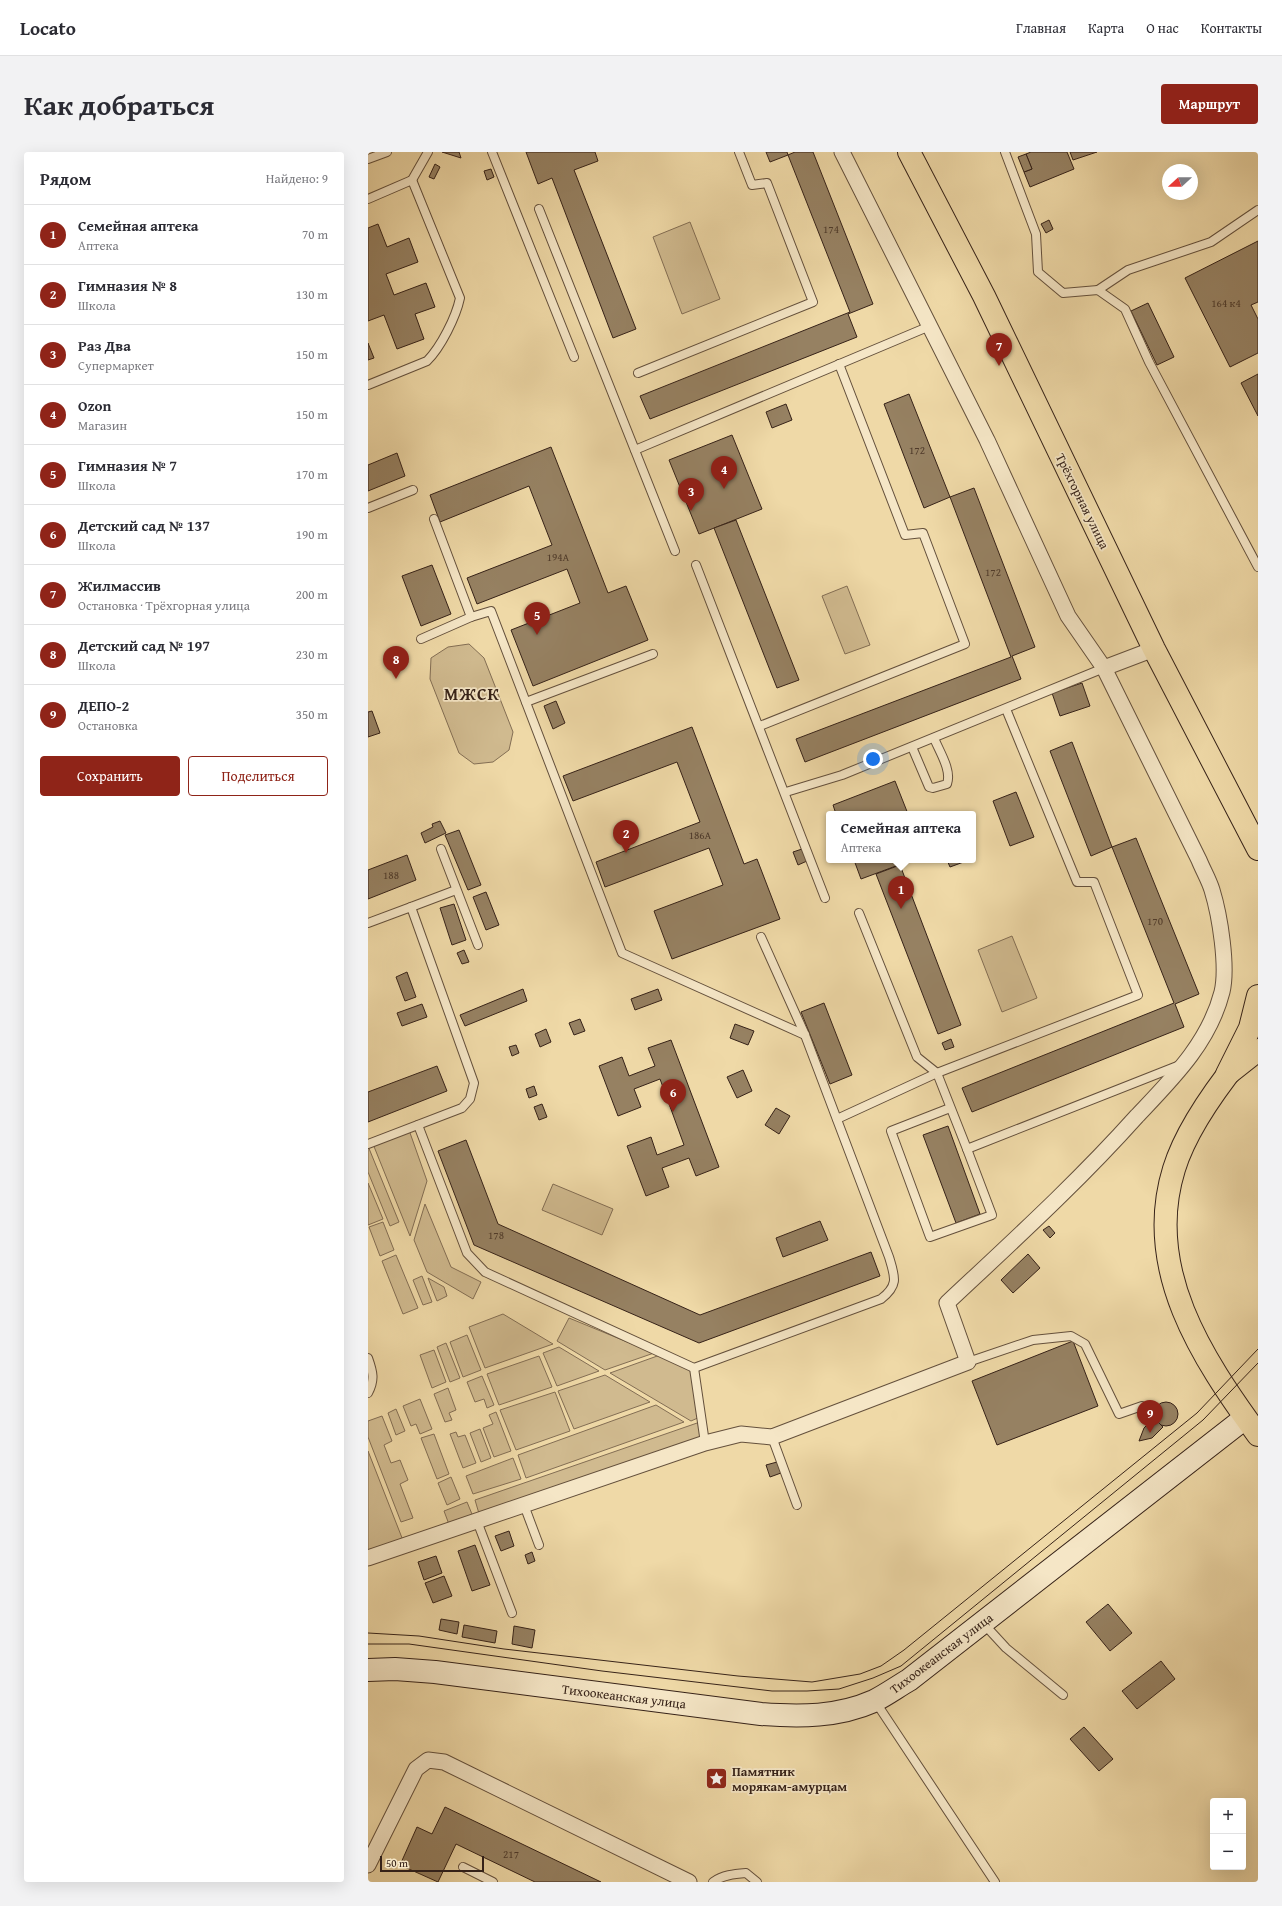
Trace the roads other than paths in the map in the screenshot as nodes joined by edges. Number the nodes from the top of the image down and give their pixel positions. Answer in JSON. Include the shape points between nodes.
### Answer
{"nodes":[{"id":1,"x":387,"y":152,"type":"edge"},
{"id":2,"x":428,"y":152,"type":"edge"},
{"id":3,"x":492,"y":152,"type":"edge"},
{"id":4,"x":739,"y":152,"type":"edge"},
{"id":5,"x":842,"y":152,"type":"edge"},
{"id":6,"x":909,"y":152,"type":"edge"},
{"id":7,"x":1005,"y":152,"type":"edge"},
{"id":8,"x":368,"y":159,"type":"edge"},
{"id":9,"x":412,"y":180,"type":"junction"},
{"id":10,"x":368,"y":199,"type":"edge"},
{"id":11,"x":539,"y":209,"type":"dead end"},
{"id":12,"x":1258,"y":210,"type":"edge"},
{"id":13,"x":1098,"y":290,"type":"junction"},
{"id":14,"x":930,"y":326,"type":"junction"},
{"id":15,"x":574,"y":357,"type":"dead end"},
{"id":16,"x":839,"y":364,"type":"junction"},
{"id":17,"x":638,"y":373,"type":"dead end"},
{"id":18,"x":368,"y":385,"type":"edge"},
{"id":19,"x":635,"y":450,"type":"junction"},
{"id":20,"x":413,"y":490,"type":"dead end"},
{"id":21,"x":368,"y":508,"type":"edge"},
{"id":22,"x":434,"y":520,"type":"dead end"},
{"id":23,"x":675,"y":551,"type":"dead end"},
{"id":24,"x":696,"y":565,"type":"dead end"},
{"id":25,"x":1258,"y":567,"type":"edge"},
{"id":26,"x":471,"y":617,"type":"junction"},
{"id":27,"x":421,"y":639,"type":"dead end"},
{"id":28,"x":1154,"y":649,"type":"junction"},
{"id":29,"x":653,"y":654,"type":"dead end"},
{"id":30,"x":1104,"y":668,"type":"junction"},
{"id":31,"x":526,"y":702,"type":"junction"},
{"id":32,"x":1006,"y":709,"type":"junction"},
{"id":33,"x":760,"y":726,"type":"junction"},
{"id":34,"x":934,"y":738,"type":"junction"},
{"id":35,"x":912,"y":747,"type":"junction"},
{"id":36,"x":786,"y":792,"type":"junction"},
{"id":37,"x":1235,"y":804,"type":"junction"},
{"id":38,"x":440,"y":849,"type":"dead end"},
{"id":39,"x":1258,"y":849,"type":"edge"},
{"id":40,"x":1258,"y":864,"type":"edge"},
{"id":41,"x":456,"y":890,"type":"junction"},
{"id":42,"x":825,"y":898,"type":"dead end"},
{"id":43,"x":411,"y":907,"type":"junction"},
{"id":44,"x":859,"y":913,"type":"dead end"},
{"id":45,"x":368,"y":923,"type":"edge"},
{"id":46,"x":761,"y":937,"type":"dead end"},
{"id":47,"x":478,"y":945,"type":"dead end"},
{"id":48,"x":1258,"y":996,"type":"edge"},
{"id":49,"x":804,"y":1035,"type":"junction"},
{"id":50,"x":1258,"y":1036,"type":"edge"},
{"id":51,"x":1258,"y":1050,"type":"edge"},
{"id":52,"x":1186,"y":1063,"type":"junction"},
{"id":53,"x":937,"y":1073,"type":"junction"},
{"id":54,"x":1227,"y":1074,"type":"junction"},
{"id":55,"x":950,"y":1108,"type":"junction"},
{"id":56,"x":837,"y":1119,"type":"junction"},
{"id":57,"x":418,"y":1125,"type":"junction"},
{"id":58,"x":368,"y":1144,"type":"edge"},
{"id":59,"x":967,"y":1149,"type":"junction"},
{"id":60,"x":368,"y":1358,"type":"edge"},
{"id":61,"x":968,"y":1362,"type":"junction"},
{"id":62,"x":694,"y":1368,"type":"junction"},
{"id":63,"x":368,"y":1393,"type":"edge"},
{"id":64,"x":1142,"y":1406,"type":"dead end"},
{"id":65,"x":1252,"y":1413,"type":"edge"},
{"id":66,"x":1258,"y":1435,"type":"edge"},
{"id":67,"x":772,"y":1437,"type":"junction"},
{"id":68,"x":706,"y":1443,"type":"junction"},
{"id":69,"x":797,"y":1504,"type":"dead end"},
{"id":70,"x":524,"y":1505,"type":"junction"},
{"id":71,"x":477,"y":1521,"type":"junction"},
{"id":72,"x":539,"y":1545,"type":"dead end"},
{"id":73,"x":368,"y":1558,"type":"edge"},
{"id":74,"x":512,"y":1612,"type":"dead end"},
{"id":75,"x":982,"y":1623,"type":"junction"},
{"id":76,"x":368,"y":1670,"type":"edge"},
{"id":77,"x":1063,"y":1695,"type":"dead end"},
{"id":78,"x":875,"y":1700,"type":"junction"},
{"id":79,"x":369,"y":1860,"type":"edge"},
{"id":80,"x":463,"y":1867,"type":"dead end"},
{"id":81,"x":493,"y":1882,"type":"edge"},
{"id":82,"x":689,"y":1882,"type":"edge"},
{"id":83,"x":714,"y":1882,"type":"edge"},
{"id":84,"x":757,"y":1882,"type":"edge"},
{"id":85,"x":995,"y":1882,"type":"edge"}],
"edges":[{"from":1,"to":8,"type":"lane"},
{"from":2,"to":9,"type":"lane"},
{"from":3,"to":15,"type":"lane"},
{"from":4,"to":17,"type":"lane","via":[[752,185],[767,183],[813,302]]},
{"from":5,"to":14,"type":"street"},
{"from":6,"to":28,"type":"main road","name":"Трёхгорная улица","via":[[984,296]]},
{"from":7,"to":13,"type":"lane","via":[[1036,234],[1038,272],[1063,293]]},
{"from":9,"to":10,"type":"lane"},
{"from":9,"to":18,"type":"lane","via":[[460,298],[458,310],[434,354],[427,361]]},
{"from":11,"to":19,"type":"lane"},
{"from":12,"to":13,"type":"lane","via":[[1211,242],[1128,270]]},
{"from":13,"to":25,"type":"lane","via":[[1125,308],[1148,362]]},
{"from":14,"to":16,"type":"lane"},
{"from":14,"to":30,"type":"street","via":[[1068,616]]},
{"from":16,"to":19,"type":"lane"},
{"from":16,"to":33,"type":"lane","via":[[905,535],[923,533],[965,644]]},
{"from":19,"to":23,"type":"lane"},
{"from":20,"to":21,"type":"lane"},
{"from":22,"to":26,"type":"lane"},
{"from":24,"to":33,"type":"lane"},
{"from":26,"to":27,"type":"lane"},
{"from":26,"to":31,"type":"lane","via":[[491,611]]},
{"from":28,"to":30,"type":"street"},
{"from":28,"to":37,"type":"main road","name":"Трёхгорная улица"},
{"from":29,"to":31,"type":"lane"},
{"from":30,"to":32,"type":"lane"},
{"from":30,"to":52,"type":"street","via":[[1212,891],[1224,957],[1222,991],[1210,1025]]},
{"from":31,"to":49,"type":"lane","via":[[622,952]]},
{"from":32,"to":34,"type":"lane"},
{"from":32,"to":53,"type":"lane","via":[[1077,882],[1094,882],[1138,995]]},
{"from":33,"to":36,"type":"lane"},
{"from":34,"to":35,"type":"lane"},
{"from":34,"to":35,"type":"lane","via":[[947,771],[947,784],[929,787]]},
{"from":35,"to":36,"type":"lane","via":[[842,775]]},
{"from":36,"to":42,"type":"lane"},
{"from":37,"to":39,"type":"main road","name":"Трёхгорная улица"},
{"from":37,"to":40,"type":"main road"},
{"from":38,"to":41,"type":"lane"},
{"from":41,"to":43,"type":"lane"},
{"from":41,"to":47,"type":"lane"},
{"from":43,"to":45,"type":"lane"},
{"from":43,"to":57,"type":"lane","via":[[474,1083],[470,1099],[462,1108]]},
{"from":44,"to":53,"type":"lane","via":[[917,1057]]},
{"from":46,"to":49,"type":"lane"},
{"from":48,"to":54,"type":"main road","via":[[1250,1028]]},
{"from":49,"to":56,"type":"lane"},
{"from":50,"to":54,"type":"main road"},
{"from":51,"to":54,"type":"main road"},
{"from":52,"to":59,"type":"lane"},
{"from":52,"to":61,"type":"street","via":[[1114,1142],[947,1303]]},
{"from":53,"to":55,"type":"lane"},
{"from":53,"to":56,"type":"lane"},
{"from":54,"to":65,"type":"main road","via":[[1192,1128],[1174,1169],[1166,1212],[1168,1256],[1174,1287],[1190,1327],[1222,1385]]},
{"from":55,"to":59,"type":"lane"},
{"from":55,"to":59,"type":"lane","via":[[891,1131],[930,1237],[992,1215]]},
{"from":56,"to":62,"type":"lane","via":[[893,1269],[895,1282],[890,1292],[880,1299]]},
{"from":57,"to":58,"type":"lane"},
{"from":57,"to":62,"type":"lane","via":[[467,1253],[485,1272]]},
{"from":60,"to":63,"type":"lane","via":[[373,1371],[373,1383]]},
{"from":61,"to":64,"type":"lane","via":[[1033,1340],[1071,1336],[1085,1344],[1119,1414]]},
{"from":61,"to":67,"type":"street"},
{"from":62,"to":68,"type":"lane"},
{"from":65,"to":66,"type":"main road"},
{"from":65,"to":75,"type":"main road","name":"Тихоокеанская улица"},
{"from":67,"to":68,"type":"street","via":[[742,1434]]},
{"from":67,"to":69,"type":"lane"},
{"from":68,"to":70,"type":"street"},
{"from":70,"to":71,"type":"street"},
{"from":70,"to":72,"type":"lane"},
{"from":71,"to":73,"type":"street"},
{"from":71,"to":74,"type":"lane"},
{"from":75,"to":77,"type":"lane","via":[[1006,1648]]},
{"from":75,"to":78,"type":"main road","name":"Тихоокеанская улица","via":[[909,1680]]},
{"from":76,"to":78,"type":"main road","name":"Тихоокеанская улица","via":[[435,1672],[794,1717],[826,1714]]},
{"from":78,"to":85,"type":"lane"},
{"from":79,"to":82,"type":"street","via":[[416,1769],[428,1760],[444,1762]]},
{"from":80,"to":81,"type":"lane"},
{"from":83,"to":84,"type":"lane","via":[[720,1877],[746,1873]]}]}
